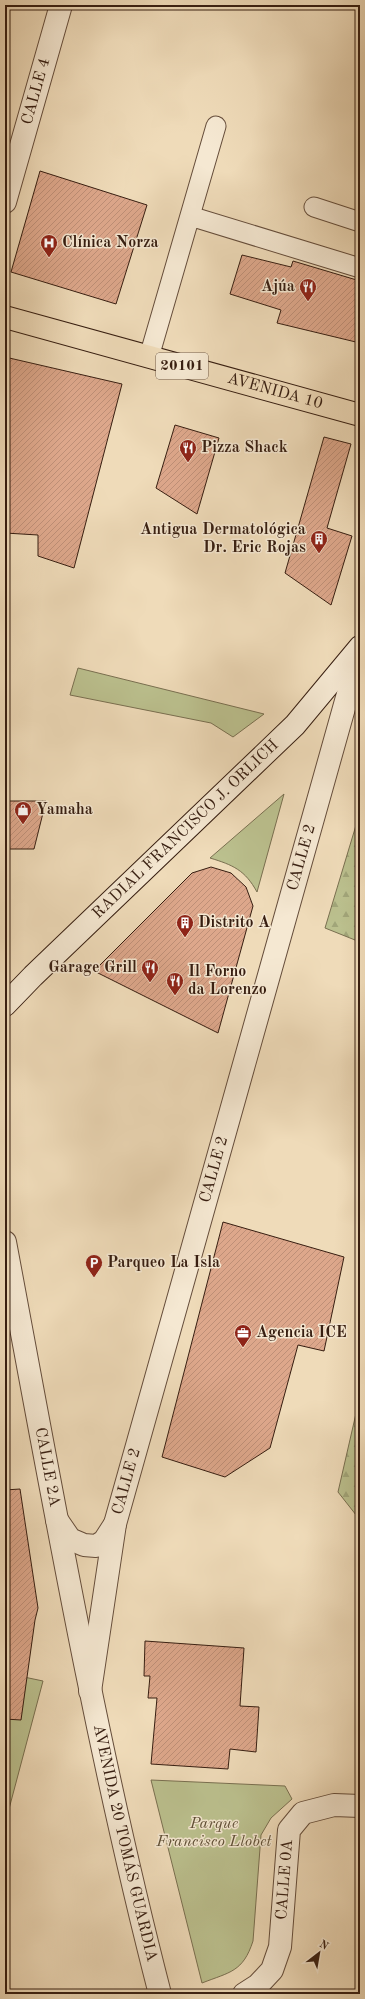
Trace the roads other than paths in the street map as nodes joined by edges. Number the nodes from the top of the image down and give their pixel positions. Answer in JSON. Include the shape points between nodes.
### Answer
{"nodes":[{"id":1,"x":61,"y":5,"type":"edge"},
{"id":2,"x":216,"y":126,"type":"dead end"},
{"id":3,"x":5,"y":202,"type":"edge"},
{"id":4,"x":314,"y":207,"type":"dead end"},
{"id":5,"x":190,"y":216,"type":"junction"},
{"id":6,"x":360,"y":222,"type":"edge"},
{"id":7,"x":360,"y":268,"type":"edge"},
{"id":8,"x":5,"y":317,"type":"edge"},
{"id":9,"x":149,"y":357,"type":"junction"},
{"id":10,"x":360,"y":415,"type":"edge"},
{"id":11,"x":360,"y":647,"type":"edge"},
{"id":12,"x":360,"y":652,"type":"edge"},
{"id":13,"x":5,"y":1005,"type":"edge"},
{"id":14,"x":5,"y":1242,"type":"edge"},
{"id":15,"x":56,"y":1519,"type":"junction"},
{"id":16,"x":115,"y":1524,"type":"junction"},
{"id":17,"x":90,"y":1691,"type":"junction"},
{"id":18,"x":360,"y":1806,"type":"edge"},
{"id":19,"x":160,"y":1994,"type":"edge"},
{"id":20,"x":244,"y":1994,"type":"edge"}],
"edges":[{"from":1,"to":3,"type":"street","name":"CALLE 4"},
{"from":2,"to":5,"type":"lane"},
{"from":4,"to":6,"type":"lane"},
{"from":5,"to":7,"type":"lane"},
{"from":5,"to":9,"type":"lane"},
{"from":8,"to":9,"type":"main road","name":"AVENIDA 10","number":"20101"},
{"from":9,"to":10,"type":"main road","name":"AVENIDA 10","number":"20101"},
{"from":11,"to":13,"type":"street","name":"RADIAL FRANCISCO J. ORLICH","via":[[296,725]]},
{"from":12,"to":16,"type":"street","name":"CALLE 2"},
{"from":14,"to":15,"type":"street","name":"CALLE 2A"},
{"from":15,"to":16,"type":"street","via":[[70,1539],[84,1545],[96,1546],[104,1541]]},
{"from":15,"to":17,"type":"street","name":"CALLE 2A"},
{"from":16,"to":17,"type":"street","name":"CALLE 2"},
{"from":17,"to":19,"type":"street","name":"AVENIDA 20 TOMÁS GUARDIA","via":[[132,1883]]},
{"from":18,"to":20,"type":"street","name":"CALLE 0A","via":[[334,1805],[303,1813],[289,1830],[280,1947],[272,1970],[258,1985]]}]}
